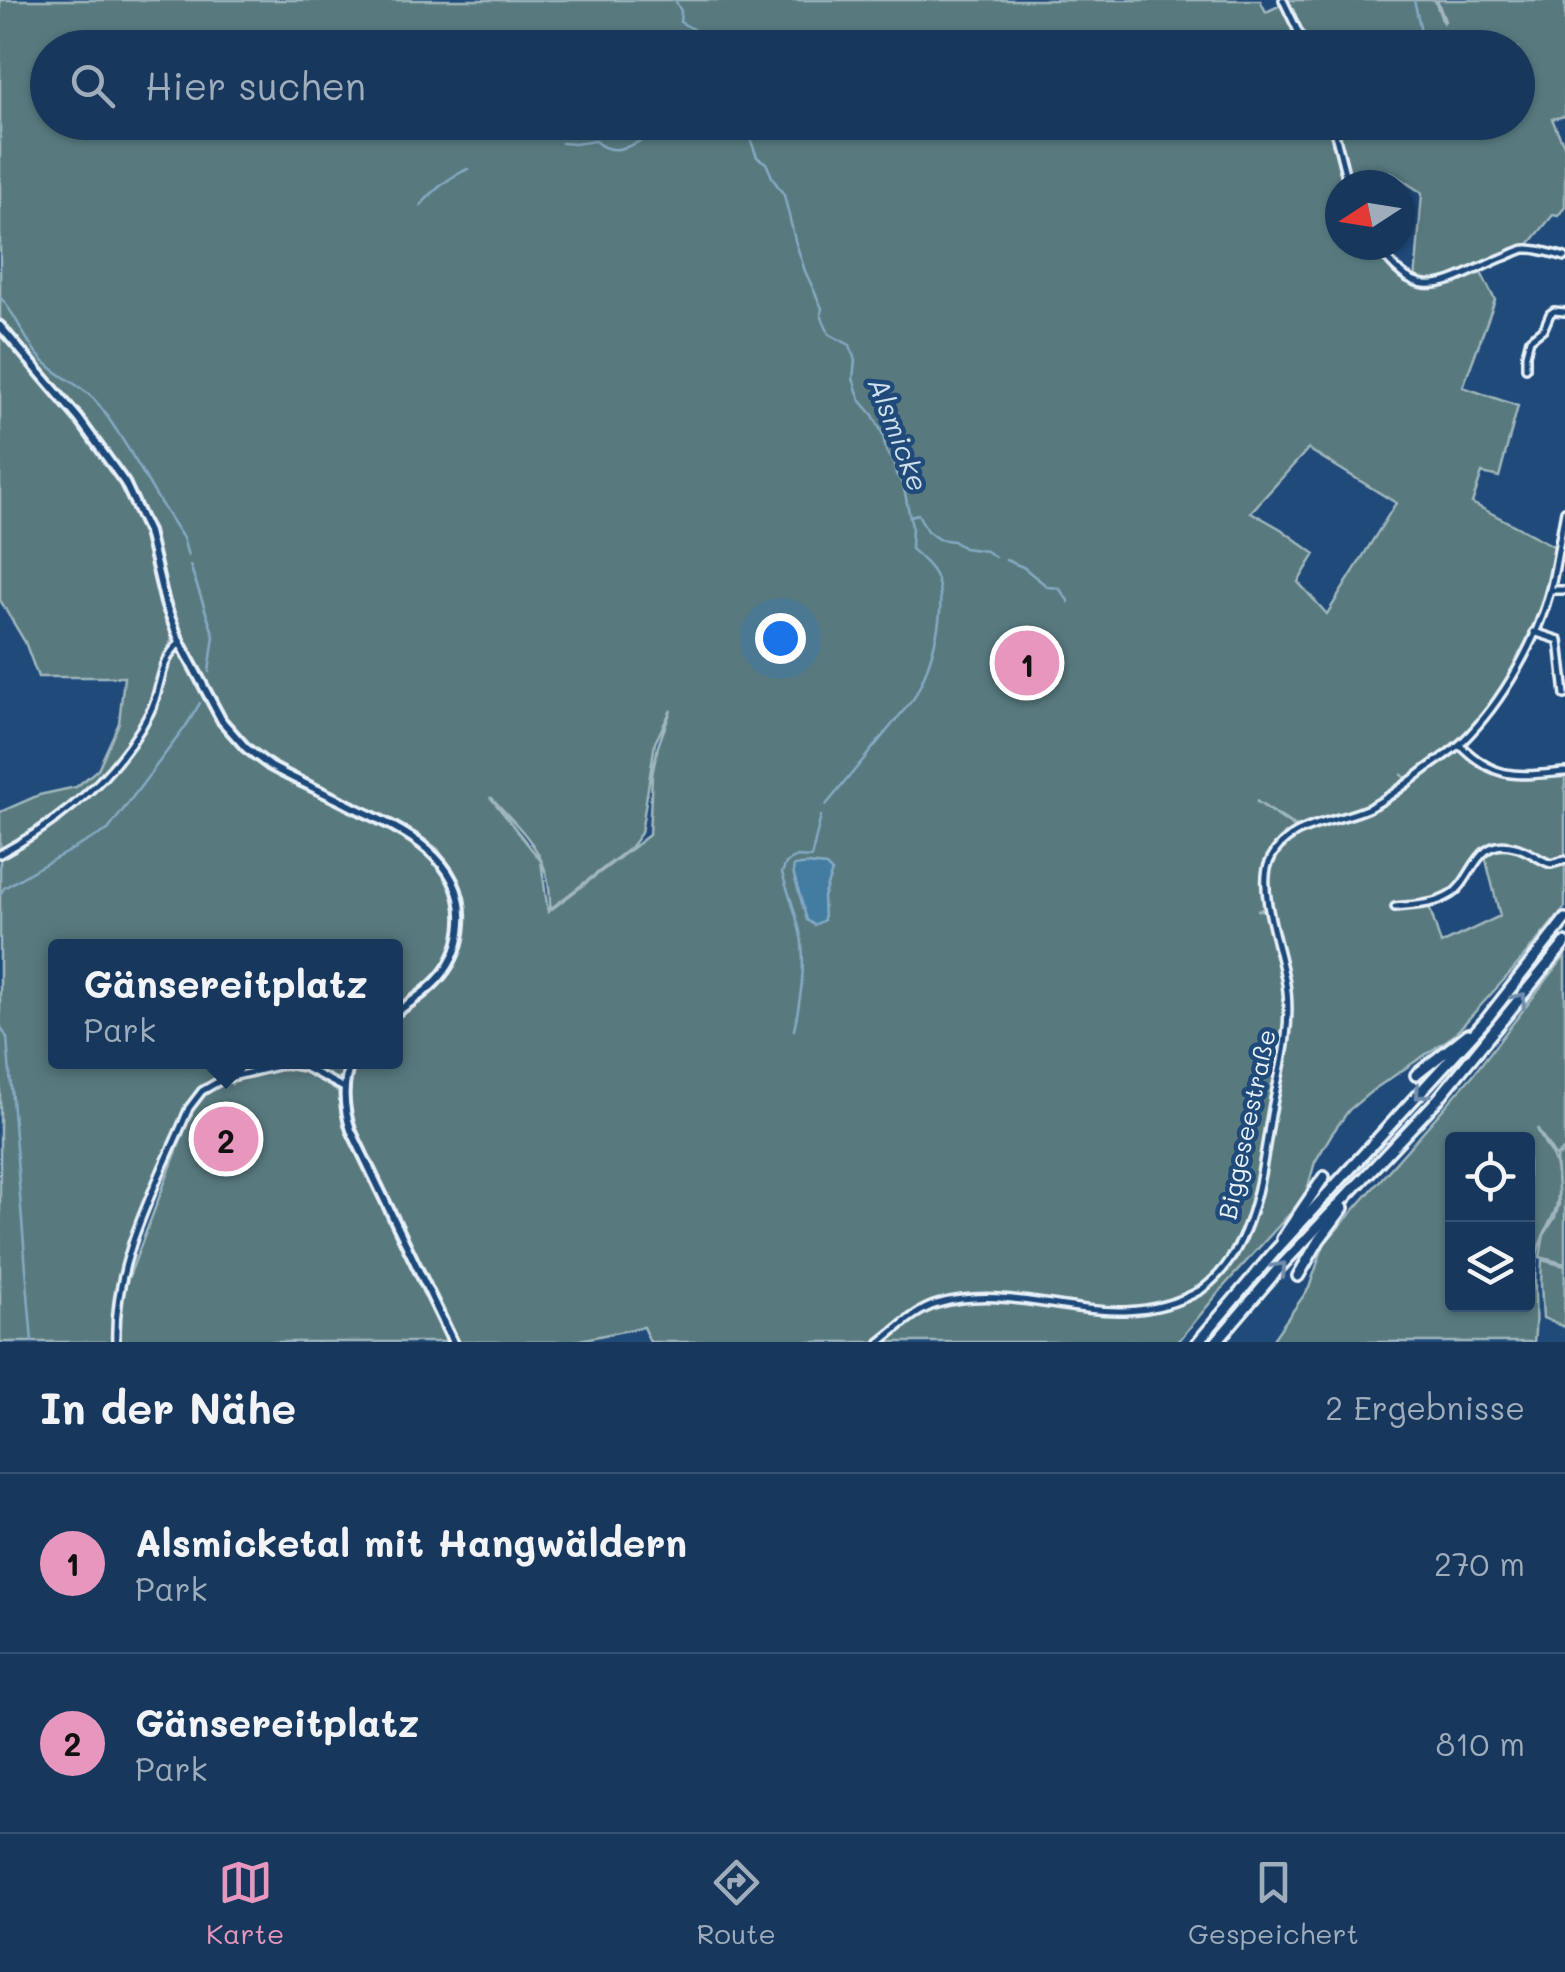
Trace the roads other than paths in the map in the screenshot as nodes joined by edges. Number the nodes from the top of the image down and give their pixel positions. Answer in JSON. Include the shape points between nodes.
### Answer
{"nodes":[{"id":1,"x":1283,"y":0,"type":"edge"},
{"id":2,"x":1297,"y":30,"type":"edge"},
{"id":3,"x":1337,"y":140,"type":"edge"},
{"id":4,"x":1344,"y":170,"type":"edge"},
{"id":5,"x":1565,"y":257,"type":"edge"},
{"id":6,"x":1389,"y":260,"type":"edge"},
{"id":7,"x":1565,"y":312,"type":"edge"},
{"id":8,"x":0,"y":326,"type":"edge"},
{"id":9,"x":1526,"y":368,"type":"dead end"},
{"id":10,"x":1565,"y":511,"type":"edge"},
{"id":11,"x":1550,"y":590,"type":"junction"},
{"id":12,"x":1565,"y":590,"type":"edge"},
{"id":13,"x":1534,"y":632,"type":"junction"},
{"id":14,"x":180,"y":642,"type":"junction"},
{"id":15,"x":1565,"y":694,"type":"edge"},
{"id":16,"x":1460,"y":745,"type":"junction"},
{"id":17,"x":1565,"y":772,"type":"edge"},
{"id":18,"x":0,"y":854,"type":"edge"},
{"id":19,"x":1565,"y":860,"type":"edge"},
{"id":20,"x":1395,"y":907,"type":"dead end"},
{"id":21,"x":1565,"y":919,"type":"edge"},
{"id":22,"x":1565,"y":944,"type":"edge"},
{"id":23,"x":403,"y":1007,"type":"edge"},
{"id":24,"x":1486,"y":1020,"type":"junction"},
{"id":25,"x":266,"y":1069,"type":"edge"},
{"id":26,"x":309,"y":1069,"type":"edge"},
{"id":27,"x":349,"y":1069,"type":"edge"},
{"id":28,"x":1416,"y":1075,"type":"dead end"},
{"id":29,"x":344,"y":1088,"type":"junction"},
{"id":30,"x":1324,"y":1177,"type":"dead end"},
{"id":31,"x":1353,"y":1191,"type":"junction"},
{"id":32,"x":1276,"y":1250,"type":"junction"},
{"id":33,"x":1298,"y":1276,"type":"dead end"},
{"id":34,"x":116,"y":1342,"type":"edge"},
{"id":35,"x":453,"y":1342,"type":"edge"},
{"id":36,"x":880,"y":1342,"type":"edge"},
{"id":37,"x":1198,"y":1342,"type":"edge"},
{"id":38,"x":1216,"y":1342,"type":"edge"}],
"edges":[{"from":1,"to":2,"type":"street"},
{"from":3,"to":4,"type":"street"},
{"from":5,"to":6,"type":"street","via":[[1526,249],[1434,286],[1413,281]]},
{"from":7,"to":9,"type":"street","via":[[1550,314],[1530,339]]},
{"from":8,"to":14,"type":"street","via":[[126,483],[148,532]]},
{"from":10,"to":11,"type":"street","name":"Biggeseestraße"},
{"from":11,"to":12,"type":"street"},
{"from":11,"to":13,"type":"street","name":"Biggeseestraße"},
{"from":13,"to":15,"type":"street","via":[[1558,640]]},
{"from":13,"to":16,"type":"street","name":"Biggeseestraße","via":[[1509,683]]},
{"from":14,"to":18,"type":"street","via":[[166,657],[150,712],[119,760],[83,798]]},
{"from":14,"to":23,"type":"street","via":[[222,721],[246,748],[283,774],[405,832],[449,874],[462,914],[457,949],[435,985]]},
{"from":16,"to":17,"type":"street","via":[[1496,771]]},
{"from":16,"to":36,"type":"street","name":"Biggeseestraße","via":[[1371,807],[1300,830],[1272,857],[1266,872],[1288,995],[1285,1052],[1253,1206],[1235,1252],[1213,1279],[1162,1311],[1130,1317],[960,1299],[932,1305]]},
{"from":19,"to":20,"type":"street","via":[[1551,864],[1513,846],[1494,847],[1448,896]]},
{"from":21,"to":24,"type":"highway"},
{"from":31,"to":22,"type":"highway","one_way":true},
{"from":24,"to":28,"type":"highway"},
{"from":24,"to":32,"type":"highway","one_way":true},
{"from":25,"to":34,"type":"street","via":[[230,1076],[202,1091],[189,1108],[125,1267]]},
{"from":26,"to":29,"type":"street"},
{"from":27,"to":29,"type":"street"},
{"from":29,"to":35,"type":"street","via":[[357,1143]]},
{"from":30,"to":32,"type":"highway"},
{"from":31,"to":33,"type":"highway"},
{"from":38,"to":31,"type":"highway","one_way":true},
{"from":32,"to":37,"type":"highway"}]}
